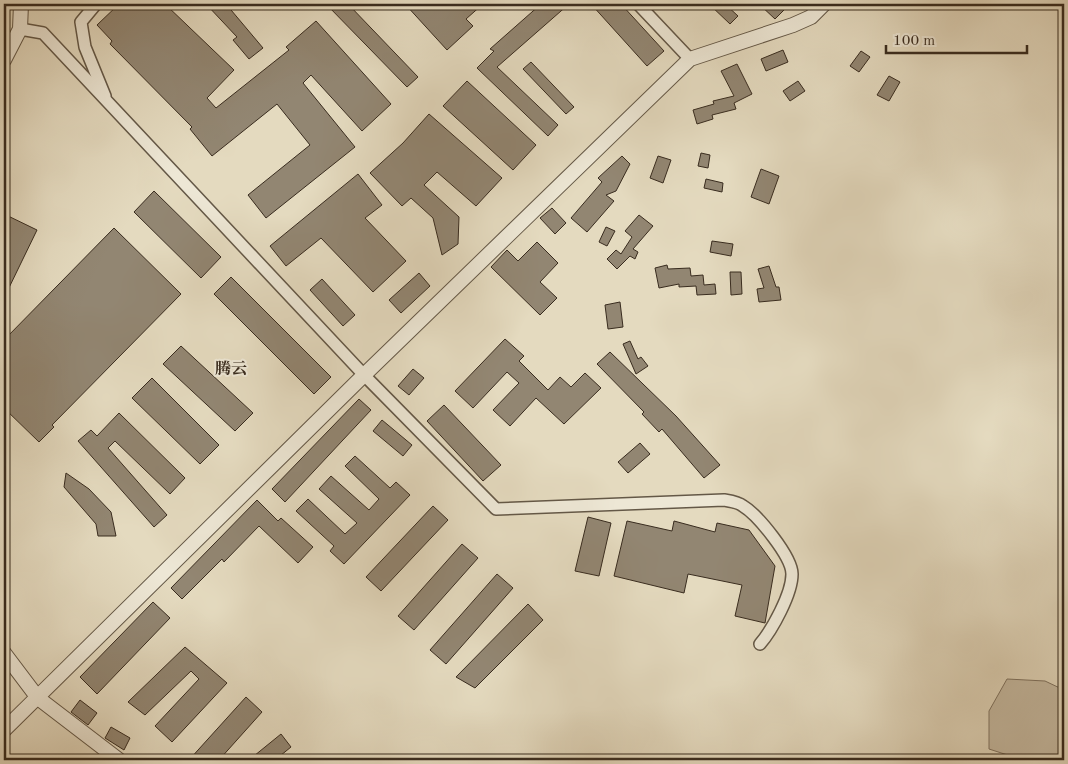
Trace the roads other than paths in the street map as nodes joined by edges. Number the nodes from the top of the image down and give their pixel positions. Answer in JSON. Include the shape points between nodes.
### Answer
{"nodes":[{"id":1,"x":21,"y":4,"type":"edge"},
{"id":2,"x":96,"y":4,"type":"edge"},
{"id":3,"x":638,"y":4,"type":"edge"},
{"id":4,"x":824,"y":4,"type":"edge"},
{"id":5,"x":20,"y":29,"type":"junction"},
{"id":6,"x":690,"y":59,"type":"junction"},
{"id":7,"x":4,"y":60,"type":"edge"},
{"id":8,"x":107,"y":102,"type":"junction"},
{"id":9,"x":364,"y":375,"type":"junction"},
{"id":10,"x":760,"y":644,"type":"dead end"},
{"id":11,"x":4,"y":653,"type":"edge"},
{"id":12,"x":38,"y":698,"type":"junction"},
{"id":13,"x":4,"y":730,"type":"edge"},
{"id":14,"x":120,"y":760,"type":"edge"}],
"edges":[{"from":1,"to":5,"type":"street"},
{"from":2,"to":8,"type":"street","via":[[82,22],[85,48]]},
{"from":3,"to":6,"type":"street"},
{"from":4,"to":6,"type":"street","via":[[811,17],[793,25]]},
{"from":5,"to":7,"type":"street"},
{"from":5,"to":8,"type":"street","via":[[43,33]]},
{"from":6,"to":9,"type":"street"},
{"from":8,"to":9,"type":"street"},
{"from":9,"to":10,"type":"street","via":[[496,509],[724,500],[742,505],[758,518],[789,561],[792,575],[771,630]]},
{"from":9,"to":12,"type":"street"},
{"from":11,"to":12,"type":"street"},
{"from":12,"to":13,"type":"street"},
{"from":12,"to":14,"type":"street"}]}
